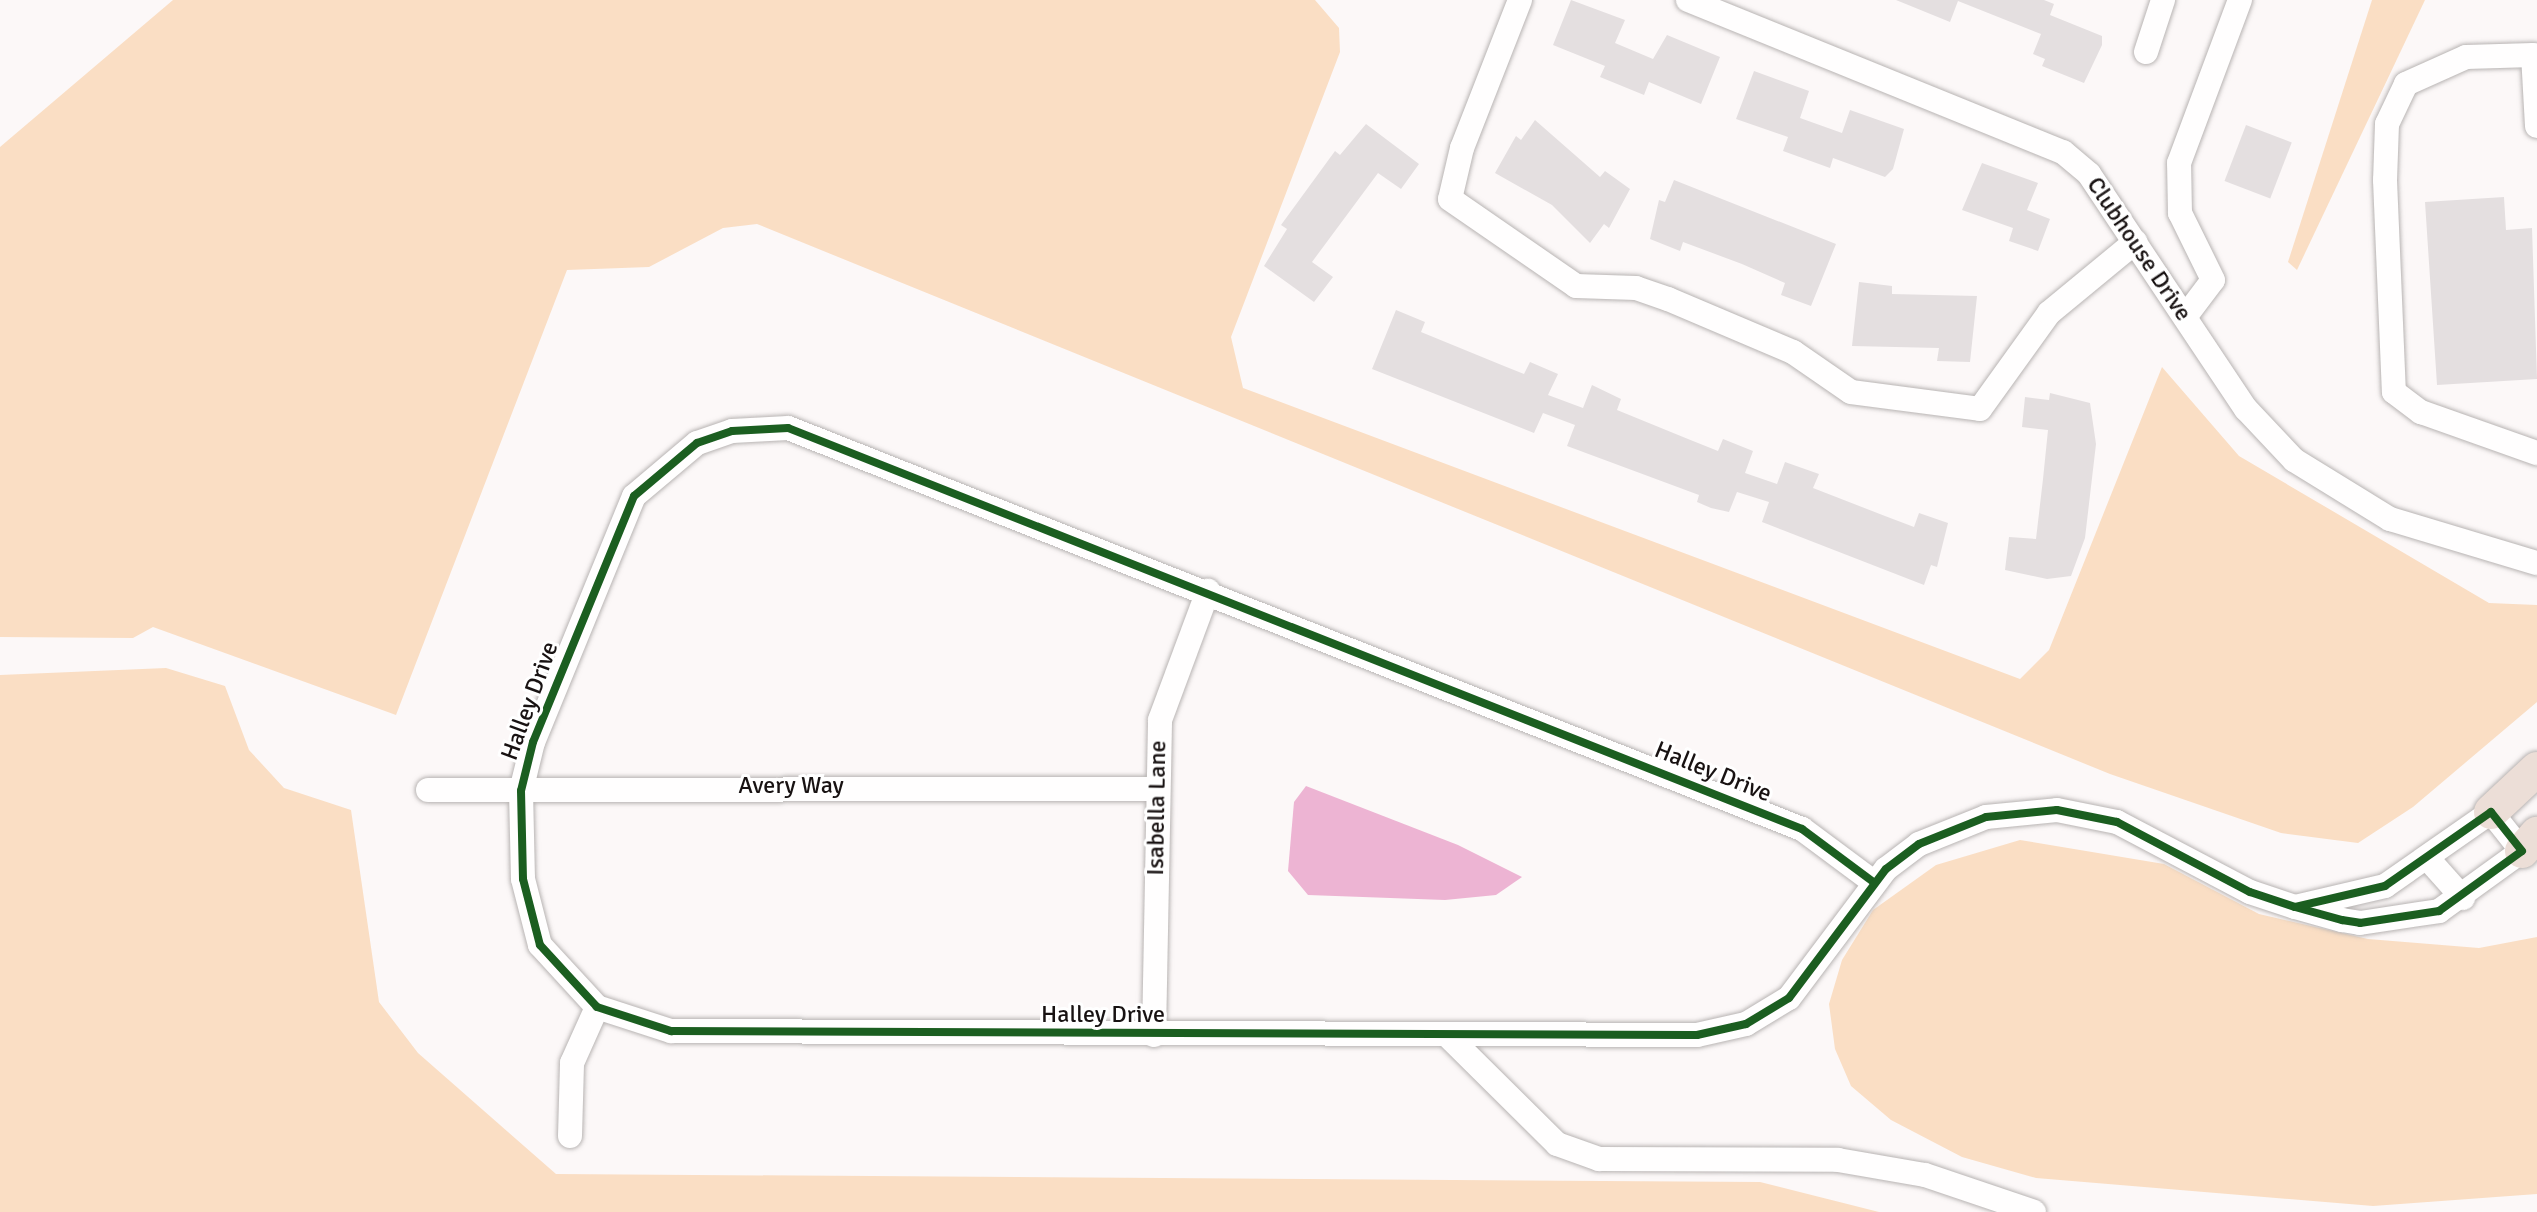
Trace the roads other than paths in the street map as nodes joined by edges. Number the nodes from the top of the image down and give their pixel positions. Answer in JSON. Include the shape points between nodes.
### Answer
{"nodes":[{"id":1,"x":1520,"y":0,"type":"edge"},
{"id":2,"x":1688,"y":0,"type":"edge"},
{"id":3,"x":2163,"y":0,"type":"edge"},
{"id":4,"x":2240,"y":0,"type":"edge"},
{"id":5,"x":2146,"y":52,"type":"dead end"},
{"id":6,"x":2537,"y":126,"type":"edge"},
{"id":7,"x":2135,"y":242,"type":"junction"},
{"id":8,"x":2185,"y":317,"type":"junction"},
{"id":9,"x":2537,"y":453,"type":"edge"},
{"id":10,"x":2537,"y":563,"type":"edge"},
{"id":11,"x":1208,"y":591,"type":"junction"},
{"id":12,"x":2537,"y":769,"type":"edge"},
{"id":13,"x":1155,"y":789,"type":"junction"},
{"id":14,"x":428,"y":790,"type":"dead end"},
{"id":15,"x":521,"y":791,"type":"junction"},
{"id":16,"x":2491,"y":812,"type":"junction"},
{"id":17,"x":2530,"y":842,"type":"edge"},
{"id":18,"x":2429,"y":860,"type":"junction"},
{"id":19,"x":1872,"y":881,"type":"junction"},
{"id":20,"x":2463,"y":898,"type":"junction"},
{"id":21,"x":2295,"y":907,"type":"junction"},
{"id":22,"x":597,"y":1007,"type":"junction"},
{"id":23,"x":1154,"y":1035,"type":"junction"},
{"id":24,"x":1449,"y":1037,"type":"junction"},
{"id":25,"x":570,"y":1136,"type":"dead end"},
{"id":26,"x":2034,"y":1212,"type":"edge"}],
"edges":[{"from":1,"to":7,"type":"street","via":[[1462,148],[1450,199],[1576,286],[1636,288],[1668,299],[1793,352],[1851,392],[1980,409],[2049,313]]},
{"from":2,"to":7,"type":"street","name":"Clubhouse Drive","via":[[2049,144],[2089,174]]},
{"from":3,"to":5,"type":"street"},
{"from":4,"to":8,"type":"street","via":[[2179,163],[2180,213],[2213,280]]},
{"from":6,"to":9,"type":"street","via":[[2533,55],[2466,57],[2406,84],[2387,124],[2385,180],[2394,392],[2421,412]]},
{"from":7,"to":8,"type":"street","name":"Clubhouse Drive"},
{"from":8,"to":10,"type":"street","name":"Clubhouse Drive","via":[[2260,428],[2314,476],[2417,530]]},
{"from":11,"to":13,"type":"street","name":"Isabella Lane","via":[[1166,693]]},
{"from":11,"to":15,"type":"street","name":"Halley Drive","via":[[823,437],[770,428],[723,434],[662,466],[624,512]]},
{"from":11,"to":19,"type":"street","name":"Halley Drive","via":[[1802,829]]},
{"from":12,"to":16,"type":"highway"},
{"from":13,"to":15,"type":"street","name":"Avery Way"},
{"from":13,"to":23,"type":"street","name":"Isabella Lane"},
{"from":14,"to":15,"type":"street","name":"Avery Way"},
{"from":15,"to":22,"type":"street","name":"Halley Drive","via":[[532,927],[552,962]]},
{"from":16,"to":17,"type":"street"},
{"from":16,"to":18,"type":"street","name":"Halley Drive"},
{"from":17,"to":20,"type":"street","name":"Halley Drive"},
{"from":18,"to":20,"type":"street"},
{"from":18,"to":21,"type":"street","name":"Halley Drive","via":[[2356,898]]},
{"from":19,"to":21,"type":"street","name":"Halley Drive","via":[[1919,844],[1962,825],[2057,810],[2137,829],[2228,882]]},
{"from":19,"to":24,"type":"street","name":"Halley Drive","via":[[1806,981],[1746,1024],[1669,1038]]},
{"from":20,"to":21,"type":"street","name":"Halley Drive","via":[[2394,922],[2342,920]]},
{"from":22,"to":23,"type":"street","name":"Halley Drive","via":[[671,1031]]},
{"from":22,"to":25,"type":"street","via":[[572,1063]]},
{"from":23,"to":24,"type":"street","name":"Halley Drive"},
{"from":24,"to":26,"type":"street","via":[[1557,1144],[1599,1159],[1838,1160],[1925,1175]]}]}
